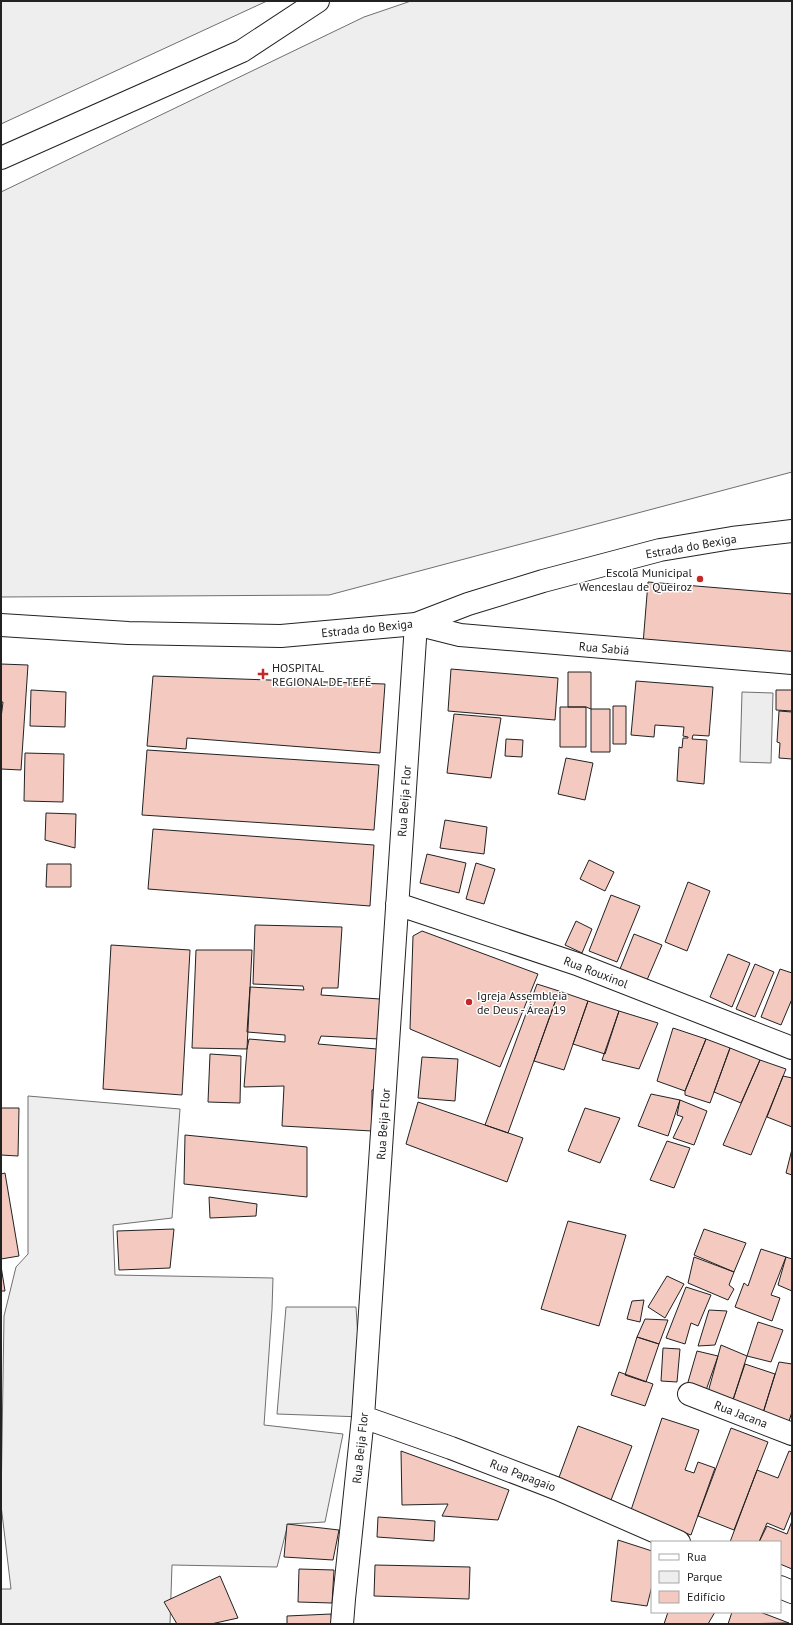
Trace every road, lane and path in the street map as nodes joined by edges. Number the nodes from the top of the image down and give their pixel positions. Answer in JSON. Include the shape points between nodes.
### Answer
{"nodes":[{"id":1,"x":318,"y":1,"type":"edge"},
{"id":2,"x":1,"y":158,"type":"edge"},
{"id":3,"x":792,"y":531,"type":"edge"},
{"id":4,"x":416,"y":624,"type":"junction"},
{"id":5,"x":1,"y":625,"type":"edge"},
{"id":6,"x":792,"y":663,"type":"edge"},
{"id":7,"x":397,"y":904,"type":"junction"},
{"id":8,"x":792,"y":1048,"type":"edge"},
{"id":9,"x":689,"y":1394,"type":"dead end"},
{"id":10,"x":363,"y":1417,"type":"junction"},
{"id":11,"x":792,"y":1434,"type":"edge"},
{"id":12,"x":677,"y":1541,"type":"edge"},
{"id":13,"x":781,"y":1587,"type":"edge"},
{"id":14,"x":792,"y":1592,"type":"edge"},
{"id":15,"x":342,"y":1624,"type":"edge"}],
"edges":[{"from":1,"to":2,"type":"street","via":[[242,51]]},
{"from":3,"to":4,"type":"street","name":"Estrada do Bexiga","via":[[660,550],[543,580]]},
{"from":4,"to":5,"type":"street","name":"Estrada do Bexiga","via":[[281,636],[128,633]]},
{"from":4,"to":6,"type":"street","name":"Rua Sabiá","via":[[460,635]]},
{"from":4,"to":7,"type":"street","name":"Rua Beija Flor"},
{"from":7,"to":8,"type":"street","name":"Rua Rouxinol","via":[[577,964]]},
{"from":7,"to":10,"type":"street","name":"Rua Beija Flor"},
{"from":9,"to":11,"type":"street","name":"Rua Jacana"},
{"from":10,"to":12,"type":"street","name":"Rua Papagaio","via":[[558,1489]]},
{"from":10,"to":15,"type":"street","name":"Rua Beija Flor"},
{"from":13,"to":14,"type":"street"}]}
